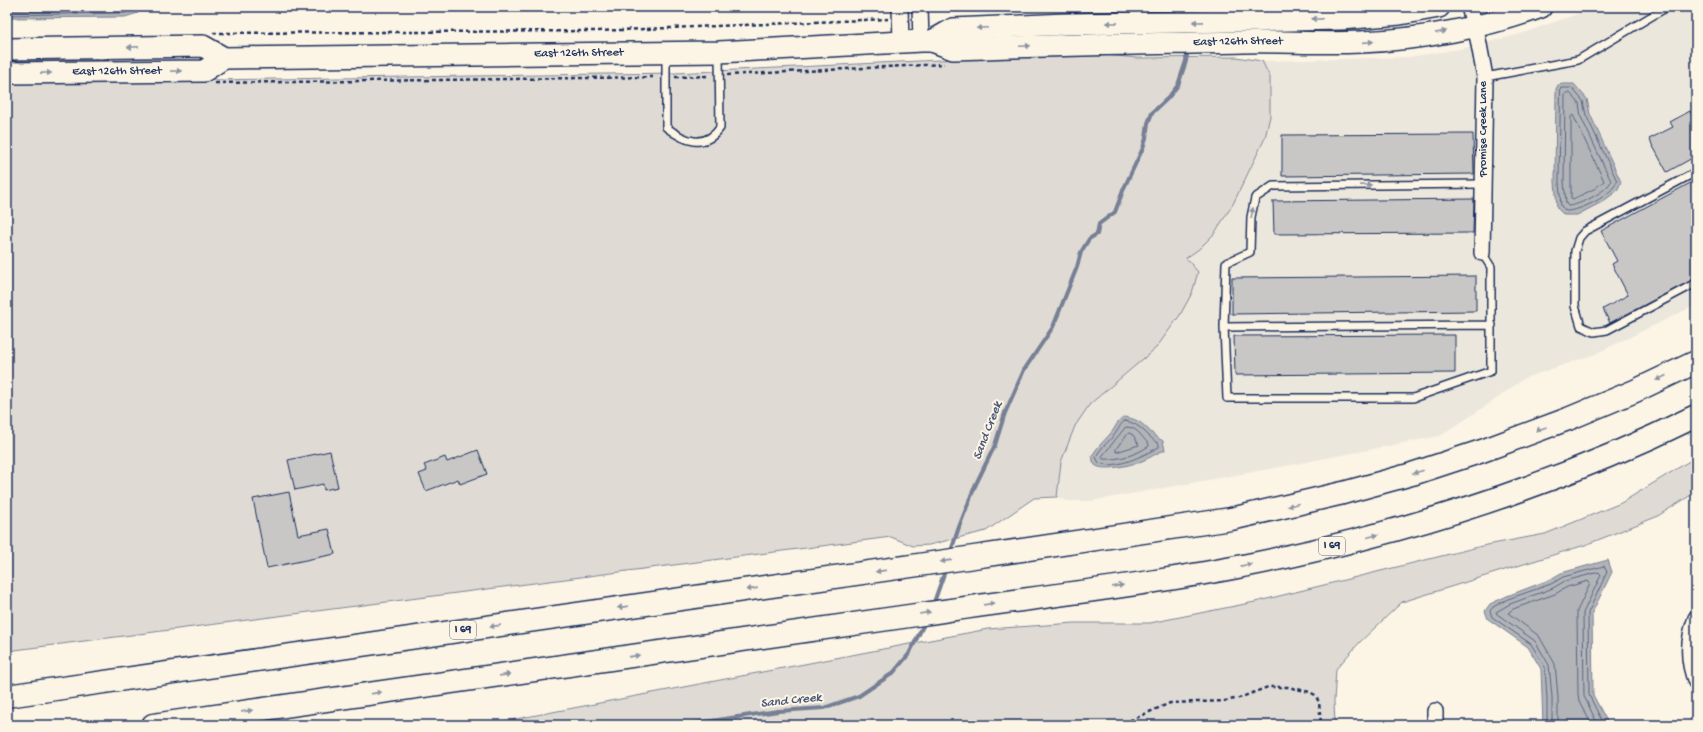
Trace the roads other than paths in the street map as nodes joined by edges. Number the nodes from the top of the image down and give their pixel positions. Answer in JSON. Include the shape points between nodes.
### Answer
{"nodes":[{"id":1,"x":920,"y":7,"type":"edge"},
{"id":2,"x":1439,"y":7,"type":"edge"},
{"id":3,"x":1541,"y":7,"type":"edge"},
{"id":4,"x":1667,"y":7,"type":"edge"},
{"id":5,"x":900,"y":13,"type":"edge"},
{"id":6,"x":1472,"y":16,"type":"edge"},
{"id":7,"x":927,"y":41,"type":"junction"},
{"id":8,"x":901,"y":42,"type":"junction"},
{"id":9,"x":7,"y":49,"type":"edge"},
{"id":10,"x":718,"y":52,"type":"junction"},
{"id":11,"x":666,"y":53,"type":"junction"},
{"id":12,"x":224,"y":58,"type":"junction"},
{"id":13,"x":7,"y":74,"type":"edge"},
{"id":14,"x":1485,"y":77,"type":"junction"},
{"id":15,"x":1696,"y":172,"type":"edge"},
{"id":16,"x":1484,"y":184,"type":"junction"},
{"id":17,"x":1482,"y":253,"type":"joint"},
{"id":18,"x":1696,"y":283,"type":"edge"},
{"id":19,"x":1492,"y":325,"type":"junction"},
{"id":20,"x":1224,"y":327,"type":"junction"},
{"id":21,"x":1696,"y":362,"type":"edge"},
{"id":22,"x":1696,"y":416,"type":"edge"},
{"id":23,"x":1696,"y":618,"type":"edge"},
{"id":24,"x":1696,"y":682,"type":"edge"},
{"id":25,"x":7,"y":696,"type":"edge"},
{"id":26,"x":153,"y":725,"type":"edge"}],
"edges":[{"from":1,"to":7,"type":"street"},
{"from":2,"to":7,"type":"main road","name":"East 126th Street","one_way":true,"via":[[1400,14],[1341,19],[953,29]]},
{"from":3,"to":6,"type":"main road","name":"East 126th Street"},
{"from":4,"to":14,"type":"lane","via":[[1578,60]]},
{"from":5,"to":8,"type":"street"},
{"from":7,"to":6,"type":"main road","name":"East 126th Street","one_way":true,"via":[[953,49],[1145,43],[1341,43],[1425,35]]},
{"from":6,"to":14,"type":"street","name":"Promise Creek Lane"},
{"from":7,"to":8,"type":"main road","name":"East 126th Street"},
{"from":8,"to":10,"type":"main road","name":"East 126th Street"},
{"from":12,"to":9,"type":"main road","name":"East 126th Street","one_way":true,"via":[[203,46]]},
{"from":10,"to":11,"type":"main road","name":"East 126th Street"},
{"from":10,"to":11,"type":"lane","via":[[720,128],[715,136],[697,142],[678,136],[666,127]]},
{"from":11,"to":12,"type":"main road","name":"East 126th Street"},
{"from":13,"to":12,"type":"main road","name":"East 126th Street","one_way":true,"via":[[204,71]]},
{"from":14,"to":16,"type":"street","name":"Promise Creek Lane"},
{"from":15,"to":18,"type":"lane","via":[[1585,231],[1579,238],[1575,251],[1575,306],[1581,326],[1594,332],[1607,330]]},
{"from":16,"to":17,"type":"street","name":"Promise Creek Lane"},
{"from":20,"to":16,"type":"lane","one_way":true,"via":[[1226,263],[1250,252],[1251,217],[1255,198],[1273,186]]},
{"from":17,"to":19,"type":"lane","via":[[1491,267]]},
{"from":19,"to":20,"type":"lane"},
{"from":19,"to":20,"type":"lane","via":[[1491,371],[1413,398],[1227,398]]},
{"from":21,"to":25,"type":"highway","number":"I 69","one_way":true,"via":[[1635,391],[1482,451],[1343,493],[1231,519]]},
{"from":26,"to":22,"type":"highway","number":"I 69","one_way":true,"via":[[1206,573],[1251,564],[1342,544],[1431,520],[1530,486],[1621,450]]},
{"from":23,"to":24,"type":"street","via":[[1691,629],[1690,649]]}]}
